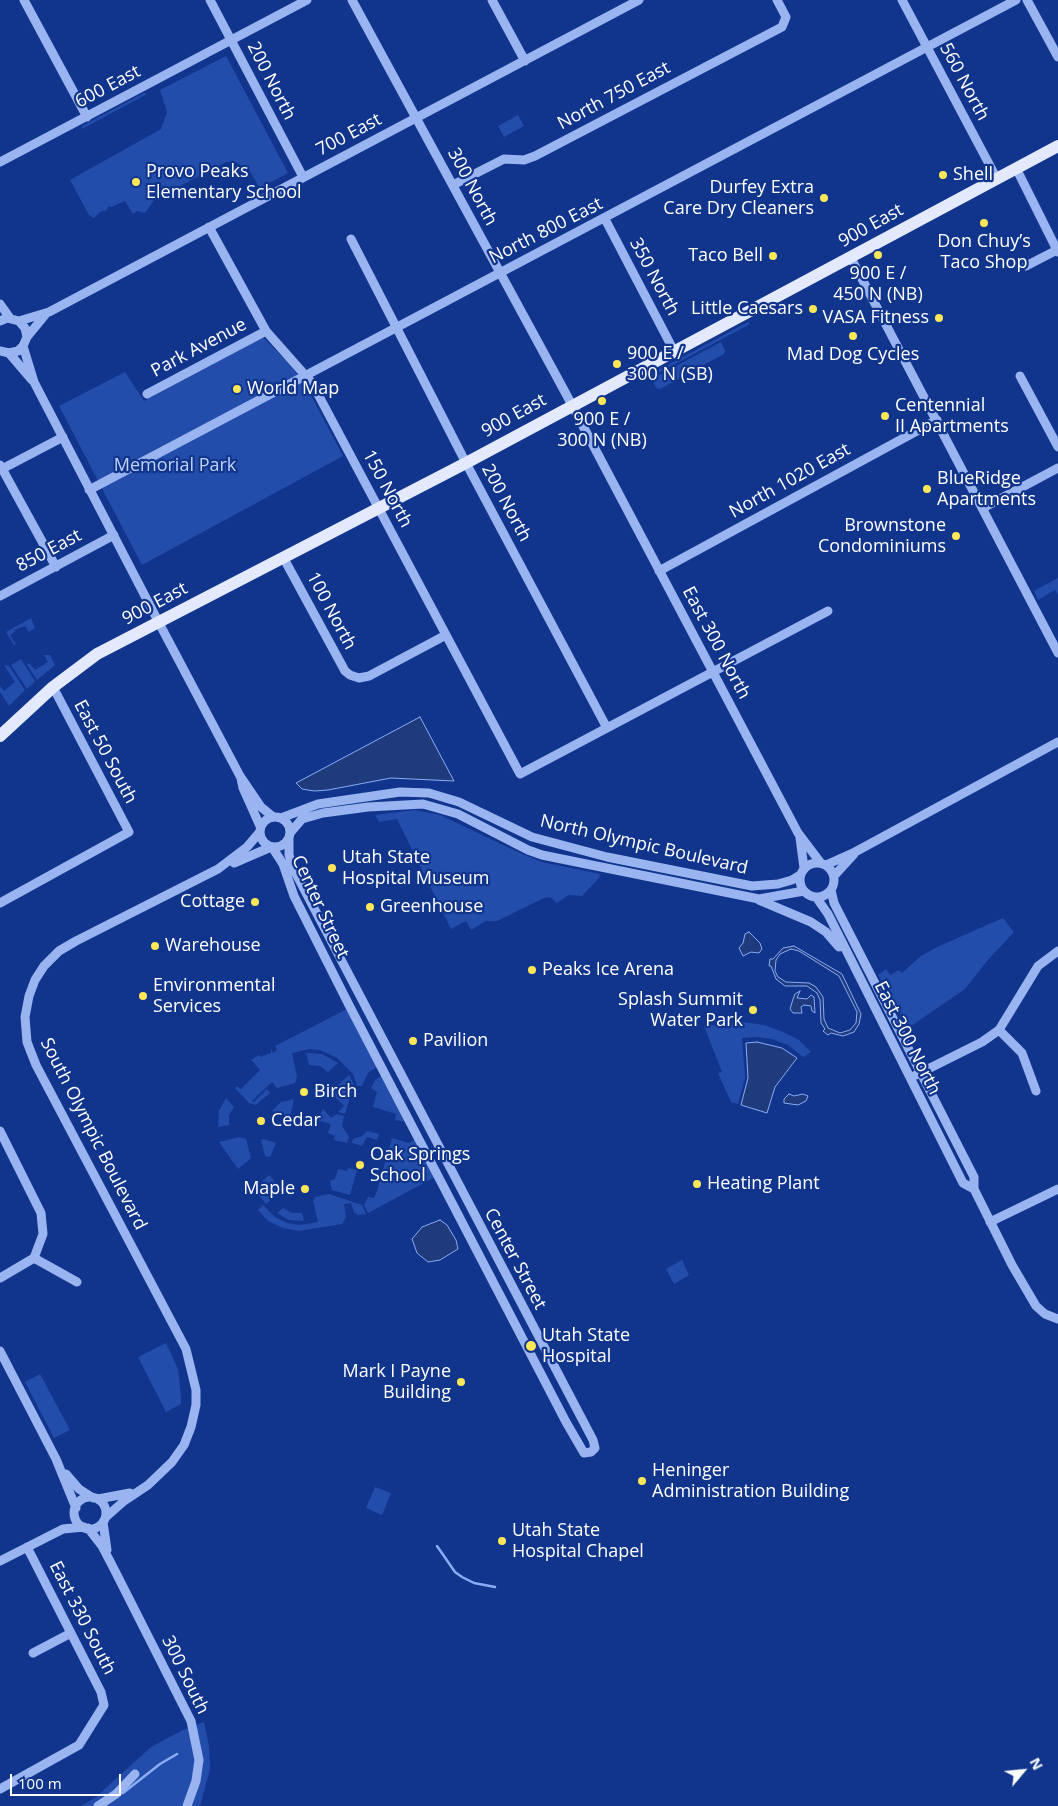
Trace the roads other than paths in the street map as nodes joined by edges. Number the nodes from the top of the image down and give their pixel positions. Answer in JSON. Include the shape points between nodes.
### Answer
{"nodes":[{"id":1,"x":24,"y":0,"type":"edge"},
{"id":2,"x":210,"y":0,"type":"edge"},
{"id":3,"x":307,"y":0,"type":"edge"},
{"id":4,"x":352,"y":0,"type":"edge"},
{"id":5,"x":492,"y":0,"type":"edge"},
{"id":6,"x":637,"y":0,"type":"edge"},
{"id":7,"x":777,"y":0,"type":"edge"},
{"id":8,"x":902,"y":0,"type":"edge"},
{"id":9,"x":1016,"y":0,"type":"edge"},
{"id":10,"x":1027,"y":0,"type":"edge"},
{"id":11,"x":232,"y":40,"type":"junction"},
{"id":12,"x":928,"y":47,"type":"junction"},
{"id":13,"x":1058,"y":57,"type":"edge"},
{"id":14,"x":525,"y":61,"type":"junction"},
{"id":15,"x":87,"y":117,"type":"junction"},
{"id":16,"x":416,"y":118,"type":"junction"},
{"id":17,"x":1058,"y":146,"type":"edge"},
{"id":18,"x":0,"y":162,"type":"edge"},
{"id":19,"x":1016,"y":168,"type":"junction"},
{"id":20,"x":303,"y":178,"type":"junction"},
{"id":21,"x":996,"y":179,"type":"junction"},
{"id":22,"x":453,"y":185,"type":"junction"},
{"id":23,"x":605,"y":219,"type":"junction"},
{"id":24,"x":209,"y":227,"type":"junction"},
{"id":25,"x":351,"y":239,"type":"dead end"},
{"id":26,"x":1057,"y":251,"type":"edge"},
{"id":27,"x":850,"y":258,"type":"junction"},
{"id":28,"x":1026,"y":266,"type":"dead end"},
{"id":29,"x":500,"y":273,"type":"junction"},
{"id":30,"x":0,"y":304,"type":"edge"},
{"id":31,"x":49,"y":312,"type":"junction"},
{"id":32,"x":15,"y":320,"type":"junction"},
{"id":33,"x":0,"y":321,"type":"edge"},
{"id":34,"x":396,"y":327,"type":"junction"},
{"id":35,"x":266,"y":331,"type":"junction"},
{"id":36,"x":27,"y":337,"type":"junction"},
{"id":37,"x":23,"y":346,"type":"junction"},
{"id":38,"x":674,"y":351,"type":"junction"},
{"id":39,"x":3,"y":352,"type":"edge"},
{"id":40,"x":306,"y":374,"type":"junction"},
{"id":41,"x":1020,"y":376,"type":"dead end"},
{"id":42,"x":34,"y":382,"type":"junction"},
{"id":43,"x":147,"y":394,"type":"dead end"},
{"id":44,"x":572,"y":404,"type":"junction"},
{"id":45,"x":937,"y":420,"type":"junction"},
{"id":46,"x":63,"y":437,"type":"junction"},
{"id":47,"x":1058,"y":447,"type":"edge"},
{"id":48,"x":466,"y":462,"type":"junction"},
{"id":49,"x":1,"y":468,"type":"edge"},
{"id":50,"x":605,"y":468,"type":"joint"},
{"id":51,"x":1058,"y":468,"type":"edge"},
{"id":52,"x":89,"y":490,"type":"junction"},
{"id":53,"x":378,"y":508,"type":"junction"},
{"id":54,"x":983,"y":508,"type":"junction"},
{"id":55,"x":114,"y":535,"type":"junction"},
{"id":56,"x":283,"y":557,"type":"junction"},
{"id":57,"x":56,"y":567,"type":"junction"},
{"id":58,"x":659,"y":571,"type":"junction"},
{"id":59,"x":2,"y":591,"type":"edge"},
{"id":60,"x":828,"y":611,"type":"dead end"},
{"id":61,"x":158,"y":621,"type":"junction"},
{"id":62,"x":446,"y":635,"type":"junction"},
{"id":63,"x":1058,"y":653,"type":"edge"},
{"id":64,"x":712,"y":672,"type":"junction"},
{"id":65,"x":53,"y":687,"type":"junction"},
{"id":66,"x":607,"y":728,"type":"junction"},
{"id":67,"x":0,"y":736,"type":"edge"},
{"id":68,"x":1058,"y":742,"type":"edge"},
{"id":69,"x":240,"y":776,"type":"junction"},
{"id":70,"x":277,"y":817,"type":"junction"},
{"id":71,"x":260,"y":830,"type":"junction"},
{"id":72,"x":798,"y":833,"type":"junction"},
{"id":73,"x":289,"y":835,"type":"junction"},
{"id":74,"x":272,"y":847,"type":"junction"},
{"id":75,"x":855,"y":852,"type":"junction"},
{"id":76,"x":823,"y":864,"type":"junction"},
{"id":77,"x":218,"y":869,"type":"junction"},
{"id":78,"x":802,"y":871,"type":"junction"},
{"id":79,"x":834,"y":876,"type":"junction"},
{"id":80,"x":831,"y":890,"type":"junction"},
{"id":81,"x":804,"y":891,"type":"junction"},
{"id":82,"x":816,"y":897,"type":"junction"},
{"id":83,"x":759,"y":899,"type":"junction"},
{"id":84,"x":0,"y":903,"type":"edge"},
{"id":85,"x":316,"y":912,"type":"junction"},
{"id":86,"x":305,"y":918,"type":"junction"},
{"id":87,"x":1058,"y":951,"type":"edge"},
{"id":88,"x":846,"y":954,"type":"junction"},
{"id":89,"x":358,"y":992,"type":"junction"},
{"id":90,"x":346,"y":998,"type":"junction"},
{"id":91,"x":999,"y":1030,"type":"junction"},
{"id":92,"x":400,"y":1072,"type":"junction"},
{"id":93,"x":920,"y":1073,"type":"junction"},
{"id":94,"x":388,"y":1078,"type":"junction"},
{"id":95,"x":909,"y":1079,"type":"junction"},
{"id":96,"x":1036,"y":1091,"type":"dead end"},
{"id":97,"x":0,"y":1131,"type":"edge"},
{"id":98,"x":436,"y":1141,"type":"junction"},
{"id":99,"x":423,"y":1148,"type":"junction"},
{"id":100,"x":974,"y":1189,"type":"junction"},
{"id":101,"x":1058,"y":1189,"type":"edge"},
{"id":102,"x":990,"y":1222,"type":"junction"},
{"id":103,"x":492,"y":1250,"type":"junction"},
{"id":104,"x":480,"y":1257,"type":"junction"},
{"id":105,"x":34,"y":1258,"type":"junction"},
{"id":106,"x":0,"y":1278,"type":"edge"},
{"id":107,"x":77,"y":1282,"type":"dead end"},
{"id":108,"x":1058,"y":1319,"type":"edge"},
{"id":109,"x":0,"y":1350,"type":"edge"},
{"id":110,"x":567,"y":1394,"type":"junction"},
{"id":111,"x":556,"y":1401,"type":"junction"},
{"id":112,"x":579,"y":1415,"type":"junction"},
{"id":113,"x":566,"y":1422,"type":"junction"},
{"id":114,"x":56,"y":1459,"type":"junction"},
{"id":115,"x":144,"y":1488,"type":"junction"},
{"id":116,"x":96,"y":1498,"type":"junction"},
{"id":117,"x":75,"y":1510,"type":"junction"},
{"id":118,"x":105,"y":1520,"type":"junction"},
{"id":119,"x":86,"y":1528,"type":"junction"},
{"id":120,"x":47,"y":1536,"type":"junction"},
{"id":121,"x":27,"y":1547,"type":"junction"},
{"id":122,"x":0,"y":1561,"type":"edge"},
{"id":123,"x":114,"y":1569,"type":"junction"},
{"id":124,"x":71,"y":1633,"type":"junction"},
{"id":125,"x":33,"y":1653,"type":"dead end"},
{"id":126,"x":135,"y":1774,"type":"dead end"},
{"id":127,"x":0,"y":1789,"type":"edge"},
{"id":128,"x":189,"y":1803,"type":"edge"},
{"id":129,"x":98,"y":1806,"type":"edge"}],
"edges":[{"from":1,"to":15,"type":"street"},
{"from":2,"to":11,"type":"street","name":"200 North"},
{"from":3,"to":11,"type":"street","name":"600 East"},
{"from":4,"to":16,"type":"street","name":"300 North"},
{"from":5,"to":14,"type":"street"},
{"from":6,"to":14,"type":"street","name":"700 East"},
{"from":7,"to":22,"type":"street","name":"North 750 East","via":[[785,12],[786,22],[782,27],[536,156],[524,160],[504,159]]},
{"from":8,"to":12,"type":"street","name":"560 North"},
{"from":9,"to":12,"type":"street","name":"North 800 East"},
{"from":10,"to":13,"type":"street"},
{"from":11,"to":15,"type":"street","name":"600 East"},
{"from":11,"to":20,"type":"street","name":"200 North"},
{"from":12,"to":21,"type":"street","name":"560 North"},
{"from":12,"to":23,"type":"street","name":"North 800 East"},
{"from":14,"to":16,"type":"street","name":"700 East"},
{"from":15,"to":18,"type":"street","name":"600 East"},
{"from":16,"to":20,"type":"street","name":"700 East"},
{"from":16,"to":22,"type":"street","name":"300 North"},
{"from":17,"to":19,"type":"main road","name":"900 East"},
{"from":19,"to":21,"type":"main road","name":"900 East"},
{"from":19,"to":26,"type":"street"},
{"from":20,"to":24,"type":"street","name":"700 East"},
{"from":21,"to":27,"type":"main road","name":"900 East"},
{"from":22,"to":29,"type":"street","name":"300 North"},
{"from":23,"to":29,"type":"street","name":"North 800 East"},
{"from":23,"to":38,"type":"street","name":"350 North"},
{"from":24,"to":31,"type":"street","name":"700 East"},
{"from":24,"to":35,"type":"street","name":"150 North"},
{"from":25,"to":34,"type":"street","name":"200 North"},
{"from":26,"to":28,"type":"street"},
{"from":27,"to":38,"type":"main road","name":"900 East"},
{"from":27,"to":45,"type":"street"},
{"from":29,"to":34,"type":"street","name":"North 800 East"},
{"from":29,"to":44,"type":"street","name":"300 North"},
{"from":30,"to":32,"type":"street"},
{"from":31,"to":32,"type":"street","name":"700 East"},
{"from":31,"to":36,"type":"street","name":"700 East"},
{"from":32,"to":33,"type":"street","name":"700 East"},
{"from":32,"to":36,"type":"street","via":[[25,328]]},
{"from":34,"to":40,"type":"street","name":"North 800 East"},
{"from":34,"to":48,"type":"street","name":"200 North"},
{"from":35,"to":40,"type":"street","name":"150 North"},
{"from":35,"to":43,"type":"street","name":"Park Avenue"},
{"from":36,"to":37,"type":"street","name":"700 East"},
{"from":37,"to":39,"type":"street","via":[[18,351]]},
{"from":37,"to":42,"type":"street"},
{"from":38,"to":44,"type":"main road","name":"900 East"},
{"from":39,"to":42,"type":"street"},
{"from":40,"to":52,"type":"street","name":"North 800 East"},
{"from":40,"to":53,"type":"street","name":"150 North"},
{"from":41,"to":47,"type":"street"},
{"from":42,"to":46,"type":"street"},
{"from":44,"to":48,"type":"main road","name":"900 East"},
{"from":44,"to":50,"type":"street","name":"300 North"},
{"from":45,"to":54,"type":"street"},
{"from":45,"to":58,"type":"street","name":"North 1020 East"},
{"from":46,"to":49,"type":"street"},
{"from":46,"to":52,"type":"street"},
{"from":48,"to":53,"type":"main road","name":"900 East"},
{"from":48,"to":66,"type":"street","name":"200 North"},
{"from":49,"to":57,"type":"street"},
{"from":50,"to":58,"type":"street","name":"East 300 North"},
{"from":51,"to":54,"type":"street"},
{"from":52,"to":55,"type":"street"},
{"from":53,"to":56,"type":"main road","name":"900 East"},
{"from":53,"to":62,"type":"street","name":"150 North"},
{"from":54,"to":63,"type":"street"},
{"from":55,"to":57,"type":"street","name":"850 East"},
{"from":55,"to":61,"type":"street"},
{"from":56,"to":61,"type":"main road","name":"900 East"},
{"from":56,"to":62,"type":"street","name":"100 North","via":[[345,671],[354,677],[369,676]]},
{"from":57,"to":59,"type":"street","name":"850 East"},
{"from":58,"to":64,"type":"street","name":"East 300 North"},
{"from":60,"to":64,"type":"street"},
{"from":61,"to":65,"type":"main road","name":"900 East","via":[[97,654]]},
{"from":61,"to":69,"type":"street"},
{"from":62,"to":66,"type":"street","name":"150 North","via":[[520,774]]},
{"from":64,"to":66,"type":"street"},
{"from":64,"to":72,"type":"street","name":"East 300 North"},
{"from":65,"to":67,"type":"main road","name":"900 East"},
{"from":65,"to":84,"type":"street","name":"East 50 South","via":[[129,832]]},
{"from":68,"to":75,"type":"street"},
{"from":69,"to":70,"type":"street","via":[[261,808]]},
{"from":69,"to":71,"type":"street"},
{"from":70,"to":71,"type":"street","via":[[265,820]]},
{"from":70,"to":73,"type":"street","via":[[288,824]]},
{"from":70,"to":78,"type":"street","name":"North Olympic Boulevard","via":[[318,804],[400,792],[429,793],[460,802],[532,837],[607,857],[752,886],[778,884]]},
{"from":71,"to":74,"type":"street","via":[[263,842]]},
{"from":71,"to":77,"type":"street","name":"South Olympic Boulevard","via":[[240,854]]},
{"from":72,"to":76,"type":"street","name":"East 300 North"},
{"from":72,"to":78,"type":"street","name":"East 300 North"},
{"from":73,"to":74,"type":"street","via":[[284,844]]},
{"from":73,"to":83,"type":"street","name":"North Olympic Boulevard","via":[[302,819],[315,815],[368,807],[423,804],[458,814],[542,855]]},
{"from":73,"to":85,"type":"street","name":"Center Street","via":[[291,862]]},
{"from":74,"to":77,"type":"street","name":"South Olympic Boulevard"},
{"from":74,"to":86,"type":"street","name":"Center Street","via":[[283,864]]},
{"from":75,"to":76,"type":"street"},
{"from":75,"to":79,"type":"street"},
{"from":76,"to":78,"type":"street","via":[[809,864]]},
{"from":76,"to":79,"type":"street"},
{"from":77,"to":115,"type":"street","name":"South Olympic Boulevard","via":[[59,951],[34,980],[25,1017],[27,1042],[36,1065],[186,1349],[193,1372],[196,1405],[184,1445],[172,1462]]},
{"from":78,"to":81,"type":"street","via":[[799,882]]},
{"from":79,"to":80,"type":"street"},
{"from":80,"to":82,"type":"street"},
{"from":80,"to":93,"type":"street","name":"East 300 North","via":[[834,903]]},
{"from":81,"to":82,"type":"street"},
{"from":81,"to":83,"type":"street","name":"North Olympic Boulevard"},
{"from":82,"to":88,"type":"street","name":"East 300 North","via":[[828,914]]},
{"from":83,"to":88,"type":"street","via":[[811,922],[829,935]]},
{"from":85,"to":86,"type":"street"},
{"from":85,"to":89,"type":"street","name":"Center Street"},
{"from":86,"to":90,"type":"street","name":"Center Street"},
{"from":87,"to":91,"type":"street","via":[[1038,966]]},
{"from":88,"to":95,"type":"street","name":"East 300 North"},
{"from":89,"to":90,"type":"street"},
{"from":89,"to":92,"type":"street","name":"Center Street"},
{"from":90,"to":94,"type":"street","name":"Center Street"},
{"from":91,"to":93,"type":"street"},
{"from":91,"to":96,"type":"street","via":[[1022,1054]]},
{"from":92,"to":94,"type":"street"},
{"from":92,"to":98,"type":"street","name":"Center Street"},
{"from":93,"to":95,"type":"street"},
{"from":93,"to":100,"type":"street","name":"East 300 North","via":[[974,1176]]},
{"from":94,"to":99,"type":"street","name":"Center Street"},
{"from":95,"to":100,"type":"street","name":"East 300 North","via":[[963,1183]]},
{"from":97,"to":105,"type":"street","via":[[41,1212],[43,1234]]},
{"from":98,"to":99,"type":"street"},
{"from":98,"to":103,"type":"street","name":"Center Street"},
{"from":99,"to":104,"type":"street","name":"Center Street"},
{"from":100,"to":102,"type":"street","name":"East 300 North"},
{"from":101,"to":102,"type":"street"},
{"from":102,"to":108,"type":"street","name":"East 300 North","via":[[1036,1306]]},
{"from":103,"to":104,"type":"street"},
{"from":103,"to":110,"type":"street","name":"Center Street"},
{"from":104,"to":111,"type":"street","name":"Center Street"},
{"from":105,"to":106,"type":"street"},
{"from":105,"to":107,"type":"street"},
{"from":109,"to":114,"type":"street"},
{"from":110,"to":111,"type":"street"},
{"from":110,"to":112,"type":"street","name":"Center Street"},
{"from":111,"to":113,"type":"street","name":"Center Street"},
{"from":112,"to":113,"type":"street"},
{"from":112,"to":113,"type":"street","name":"Center Street","via":[[595,1448],[591,1452],[584,1453]]},
{"from":114,"to":116,"type":"street","via":[[73,1483]]},
{"from":114,"to":117,"type":"street"},
{"from":115,"to":116,"type":"street","name":"South Olympic Boulevard","via":[[115,1497]]},
{"from":115,"to":118,"type":"street","name":"South Olympic Boulevard","via":[[124,1500]]},
{"from":116,"to":117,"type":"street","via":[[83,1499]]},
{"from":116,"to":118,"type":"street","via":[[105,1507]]},
{"from":117,"to":119,"type":"street","via":[[77,1521]]},
{"from":117,"to":120,"type":"street","via":[[66,1522]]},
{"from":118,"to":119,"type":"street","via":[[95,1528]]},
{"from":118,"to":123,"type":"street","name":"300 South","via":[[106,1547]]},
{"from":119,"to":120,"type":"street","via":[[66,1528]]},
{"from":119,"to":123,"type":"street","name":"300 South","via":[[102,1546]]},
{"from":120,"to":121,"type":"street"},
{"from":121,"to":122,"type":"street"},
{"from":121,"to":124,"type":"street","name":"East 330 South"},
{"from":123,"to":128,"type":"street","name":"300 South","via":[[191,1721],[199,1760]]},
{"from":124,"to":125,"type":"street"},
{"from":124,"to":127,"type":"street","name":"East 330 South","via":[[101,1692],[104,1705],[79,1745]]},
{"from":126,"to":129,"type":"street","via":[[116,1794]]}]}
